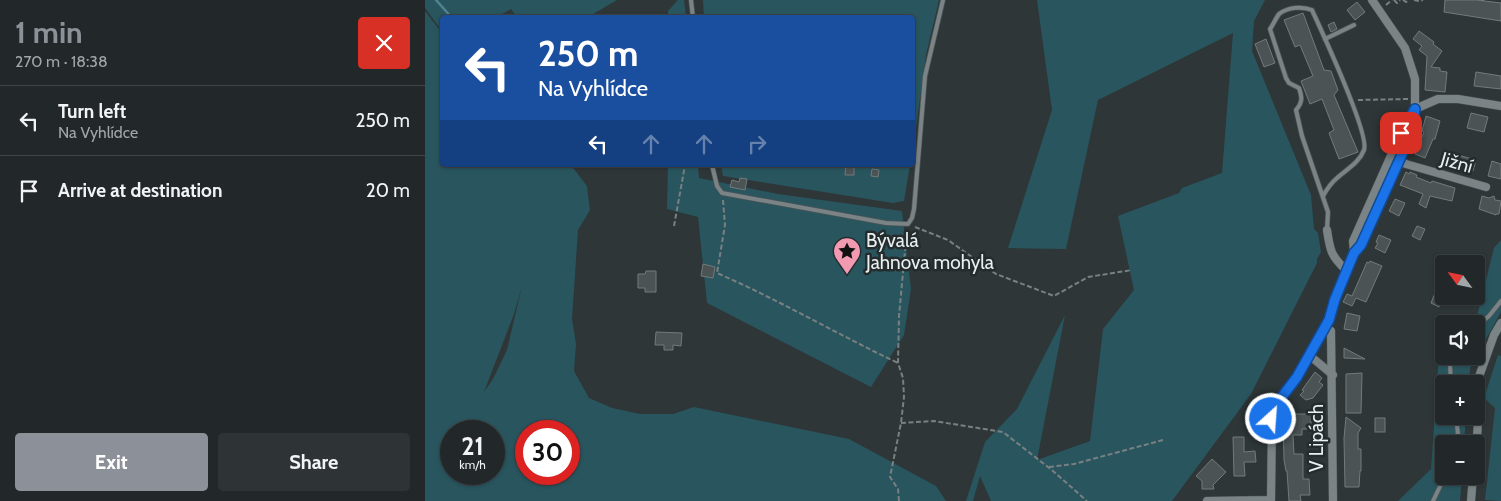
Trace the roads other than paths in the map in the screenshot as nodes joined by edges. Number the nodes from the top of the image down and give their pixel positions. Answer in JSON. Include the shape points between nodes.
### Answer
{"nodes":[{"id":1,"x":691,"y":0,"type":"edge"},
{"id":2,"x":943,"y":0,"type":"edge"},
{"id":3,"x":1372,"y":0,"type":"edge"},
{"id":4,"x":693,"y":15,"type":"edge"},
{"id":5,"x":1354,"y":25,"type":"dead end"},
{"id":6,"x":1325,"y":39,"type":"junction"},
{"id":7,"x":1501,"y":106,"type":"edge"},
{"id":8,"x":1415,"y":109,"type":"junction"},
{"id":9,"x":1391,"y":156,"type":"junction"},
{"id":10,"x":1399,"y":161,"type":"junction"},
{"id":11,"x":712,"y":167,"type":"edge"},
{"id":12,"x":1486,"y":188,"type":"dead end"},
{"id":13,"x":1323,"y":196,"type":"junction"},
{"id":14,"x":1327,"y":230,"type":"joint"},
{"id":15,"x":1354,"y":253,"type":"junction"},
{"id":16,"x":1347,"y":271,"type":"junction"},
{"id":17,"x":1501,"y":300,"type":"edge"},
{"id":18,"x":1485,"y":319,"type":"edge"},
{"id":19,"x":1501,"y":323,"type":"edge"},
{"id":20,"x":1331,"y":331,"type":"dead end"},
{"id":21,"x":1309,"y":356,"type":"junction"},
{"id":22,"x":1333,"y":375,"type":"junction"},
{"id":23,"x":1477,"y":435,"type":"edge"},
{"id":24,"x":1441,"y":485,"type":"edge"},
{"id":25,"x":1472,"y":485,"type":"edge"},
{"id":26,"x":1207,"y":501,"type":"edge"},
{"id":27,"x":1271,"y":501,"type":"edge"},
{"id":28,"x":1333,"y":501,"type":"edge"},
{"id":29,"x":1433,"y":501,"type":"edge"},
{"id":30,"x":1471,"y":501,"type":"edge"}],
"edges":[{"from":1,"to":4,"type":"lane"},
{"from":2,"to":11,"type":"lane","via":[[925,76],[914,210],[907,224],[722,193]]},
{"from":3,"to":8,"type":"street","via":[[1405,48],[1415,79]]},
{"from":5,"to":6,"type":"lane"},
{"from":6,"to":13,"type":"lane","via":[[1360,125],[1365,148],[1359,160],[1335,180]]},
{"from":6,"to":13,"type":"lane","via":[[1312,10],[1303,6],[1279,14],[1271,29],[1286,78],[1299,88],[1303,98],[1297,110],[1302,136]]},
{"from":7,"to":8,"type":"street","via":[[1475,100],[1438,99]]},
{"from":8,"to":9,"type":"street"},
{"from":8,"to":10,"type":"street","via":[[1413,130]]},
{"from":9,"to":10,"type":"street","name":"Jižní"},
{"from":9,"to":15,"type":"street","via":[[1353,241]]},
{"from":10,"to":12,"type":"street","name":"Jižní"},
{"from":10,"to":15,"type":"street","via":[[1361,245]]},
{"from":13,"to":14,"type":"lane"},
{"from":14,"to":16,"type":"street","via":[[1329,250]]},
{"from":15,"to":16,"type":"street"},
{"from":16,"to":21,"type":"street","via":[[1329,320]]},
{"from":17,"to":18,"type":"lane"},
{"from":19,"to":23,"type":"street","via":[[1476,385]]},
{"from":20,"to":22,"type":"street","name":"V Lipách"},
{"from":21,"to":22,"type":"street"},
{"from":21,"to":27,"type":"street","via":[[1278,402],[1271,419]]},
{"from":22,"to":28,"type":"street","name":"V Lipách"},
{"from":24,"to":29,"type":"lane"},
{"from":25,"to":30,"type":"street"},
{"from":26,"to":27,"type":"street"}]}
